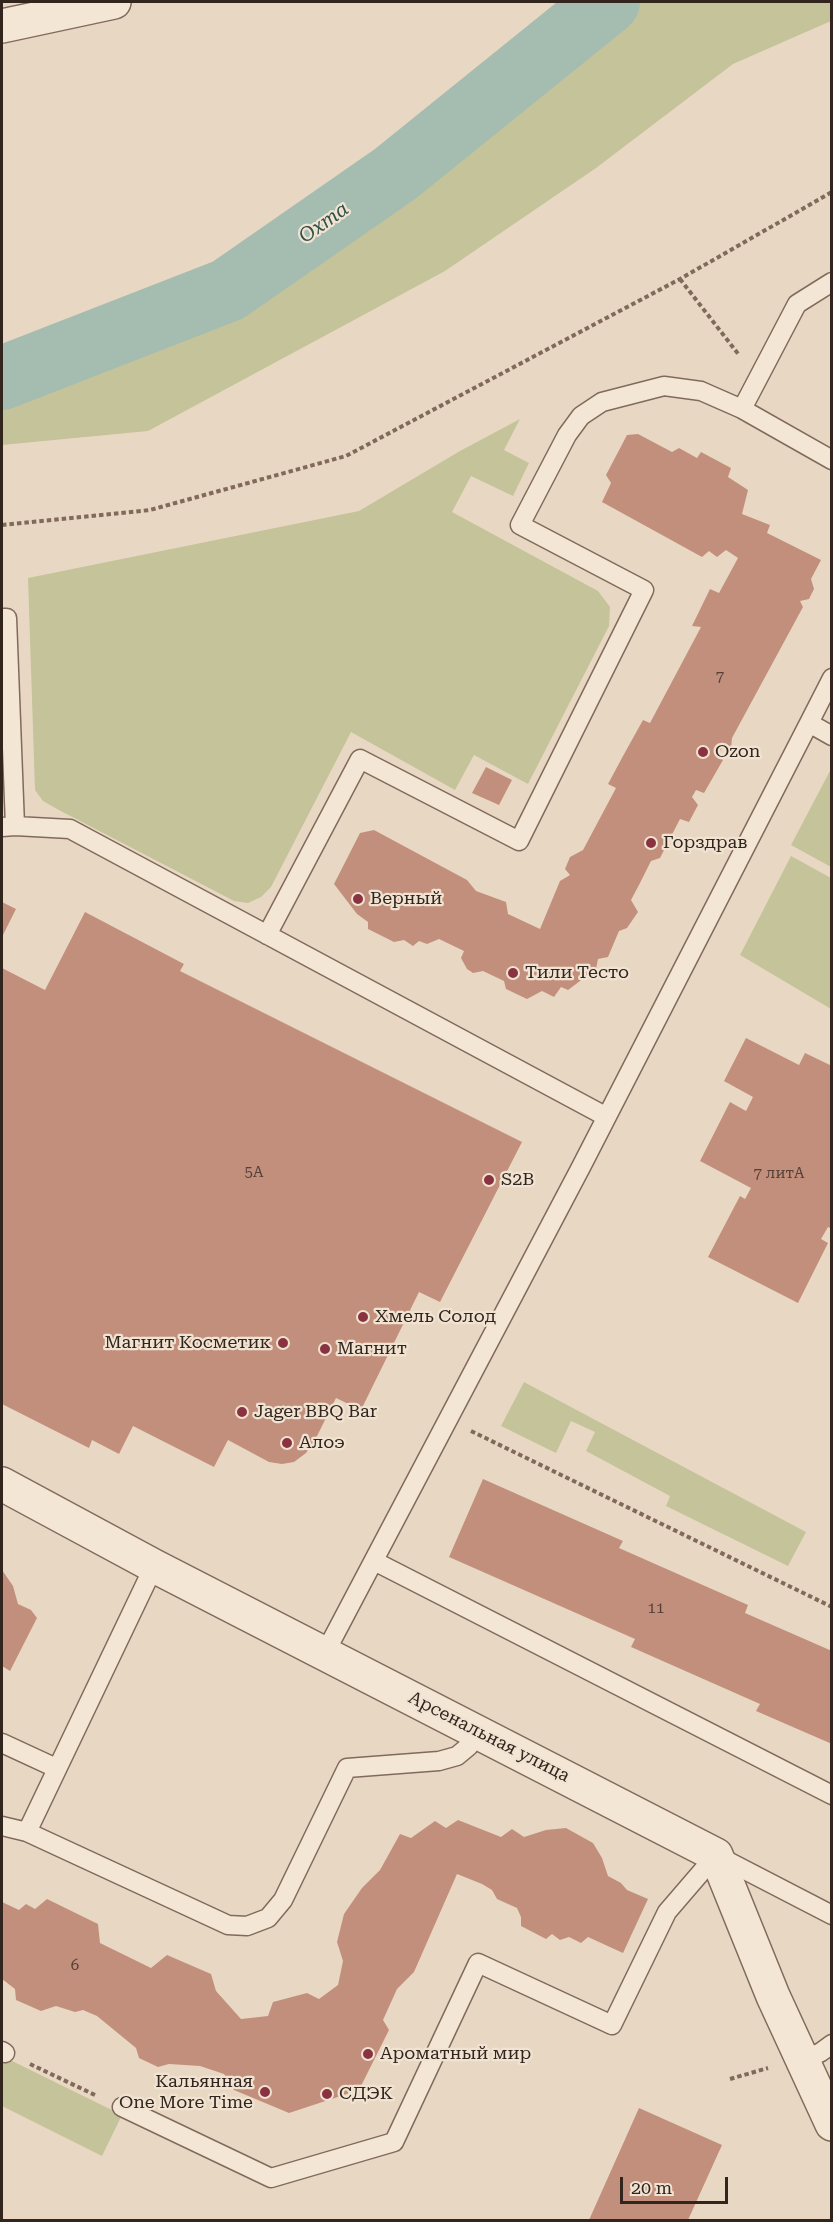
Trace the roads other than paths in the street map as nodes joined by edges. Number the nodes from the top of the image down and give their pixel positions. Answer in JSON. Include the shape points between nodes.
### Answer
{"nodes":[{"id":1,"x":114,"y":2,"type":"edge"},
{"id":2,"x":2,"y":26,"type":"edge"},
{"id":3,"x":831,"y":282,"type":"edge"},
{"id":4,"x":742,"y":409,"type":"junction"},
{"id":5,"x":831,"y":460,"type":"edge"},
{"id":6,"x":2,"y":618,"type":"edge"},
{"id":7,"x":831,"y":678,"type":"edge"},
{"id":8,"x":808,"y":723,"type":"junction"},
{"id":9,"x":831,"y":736,"type":"edge"},
{"id":10,"x":8,"y":826,"type":"edge"},
{"id":11,"x":267,"y":935,"type":"junction"},
{"id":12,"x":605,"y":1116,"type":"junction"},
{"id":13,"x":2,"y":1484,"type":"edge"},
{"id":14,"x":374,"y":1561,"type":"junction"},
{"id":15,"x":154,"y":1566,"type":"junction"},
{"id":16,"x":326,"y":1653,"type":"junction"},
{"id":17,"x":476,"y":1730,"type":"junction"},
{"id":18,"x":2,"y":1743,"type":"edge"},
{"id":19,"x":56,"y":1768,"type":"junction"},
{"id":20,"x":831,"y":1796,"type":"edge"},
{"id":21,"x":2,"y":1826,"type":"edge"},
{"id":22,"x":27,"y":1832,"type":"junction"},
{"id":23,"x":716,"y":1855,"type":"junction"},
{"id":24,"x":831,"y":1915,"type":"edge"},
{"id":25,"x":831,"y":2044,"type":"edge"},
{"id":26,"x":788,"y":2064,"type":"junction"},
{"id":27,"x":122,"y":2107,"type":"road end"},
{"id":28,"x":831,"y":2124,"type":"edge"}],
"edges":[{"from":1,"to":2,"type":"street"},
{"from":3,"to":4,"type":"lane","via":[[796,304]]},
{"from":4,"to":5,"type":"lane"},
{"from":4,"to":11,"type":"lane","via":[[701,391],[663,386],[602,402],[581,416],[567,435],[525,515],[520,525],[644,590],[519,841],[360,759]]},
{"from":6,"to":10,"type":"lane","via":[[7,618]]},
{"from":7,"to":8,"type":"lane"},
{"from":8,"to":9,"type":"lane"},
{"from":8,"to":12,"type":"lane"},
{"from":10,"to":11,"type":"lane","via":[[70,829]]},
{"from":11,"to":12,"type":"lane"},
{"from":12,"to":14,"type":"lane"},
{"from":13,"to":15,"type":"street","name":"Арсенальная улица"},
{"from":14,"to":16,"type":"lane"},
{"from":14,"to":20,"type":"lane"},
{"from":15,"to":16,"type":"street","name":"Арсенальная улица"},
{"from":15,"to":19,"type":"lane"},
{"from":16,"to":17,"type":"street","name":"Арсенальная улица"},
{"from":17,"to":22,"type":"lane","via":[[469,1746],[457,1756],[439,1761],[347,1768],[283,1900],[268,1918],[247,1926],[228,1925]]},
{"from":17,"to":23,"type":"street","name":"Арсенальная улица"},
{"from":18,"to":19,"type":"lane"},
{"from":19,"to":22,"type":"lane"},
{"from":21,"to":22,"type":"lane"},
{"from":23,"to":24,"type":"lane"},
{"from":23,"to":26,"type":"street","via":[[773,1996]]},
{"from":23,"to":27,"type":"lane","via":[[668,1912],[612,2025],[478,1963],[394,2142],[271,2178]]},
{"from":25,"to":26,"type":"lane","via":[[821,2052]]},
{"from":26,"to":28,"type":"street"}]}
